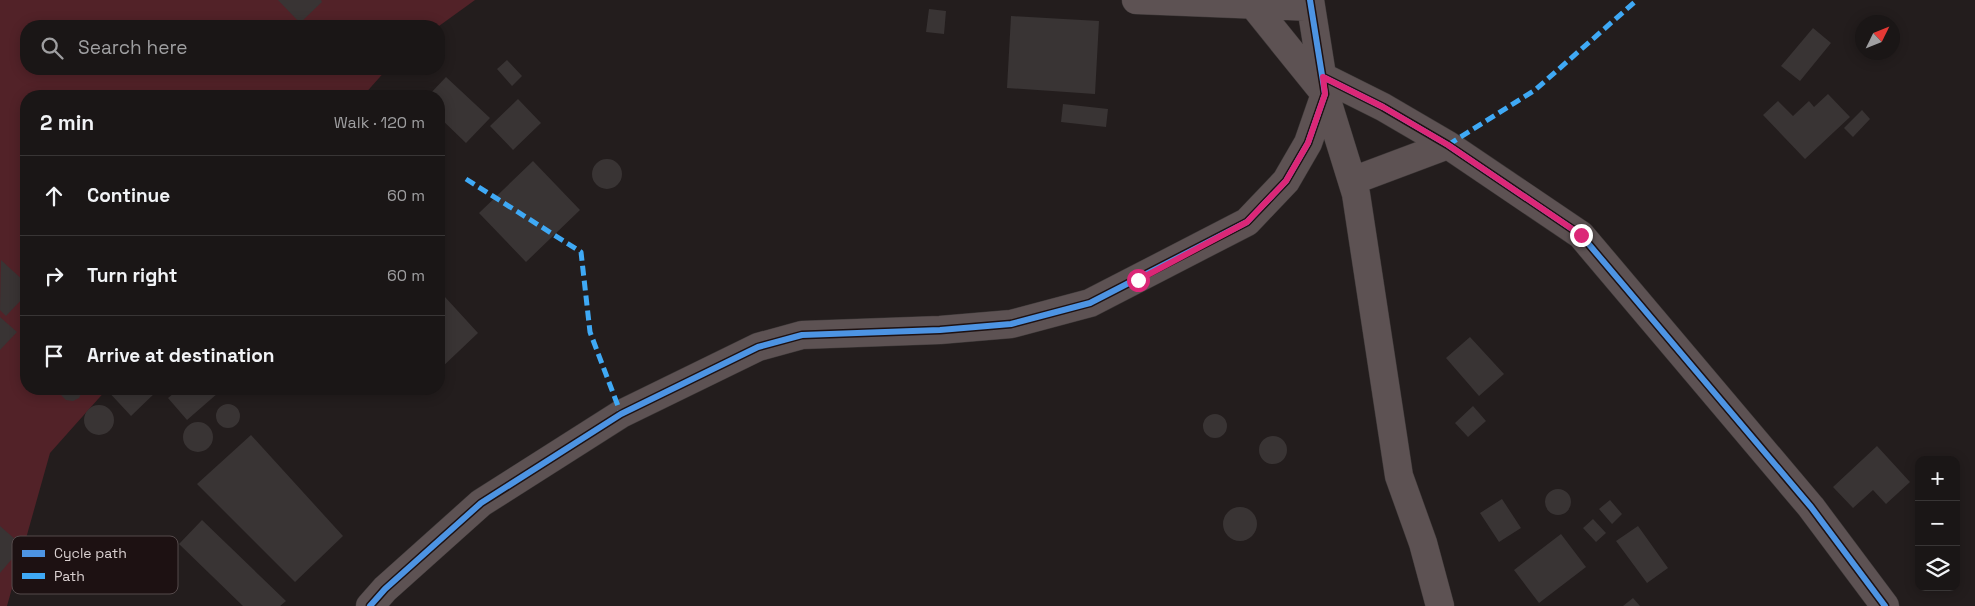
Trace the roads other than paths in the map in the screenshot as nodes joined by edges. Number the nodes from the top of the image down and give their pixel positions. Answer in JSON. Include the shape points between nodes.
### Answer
{"nodes":[{"id":1,"x":1136,"y":0,"type":"edge"},
{"id":2,"x":1310,"y":4,"type":"edge"},
{"id":3,"x":1254,"y":6,"type":"junction"},
{"id":4,"x":1324,"y":86,"type":"junction"},
{"id":5,"x":1448,"y":145,"type":"junction"},
{"id":6,"x":1352,"y":181,"type":"junction"},
{"id":7,"x":370,"y":606,"type":"edge"},
{"id":8,"x":1440,"y":606,"type":"edge"},
{"id":9,"x":1886,"y":606,"type":"edge"}],
"edges":[{"from":1,"to":3,"type":"street"},
{"from":2,"to":3,"type":"street"},
{"from":2,"to":4,"type":"street"},
{"from":3,"to":4,"type":"street"},
{"from":4,"to":5,"type":"street","via":[[1383,107]]},
{"from":4,"to":6,"type":"street"},
{"from":4,"to":7,"type":"street","via":[[1308,143],[1286,181],[1247,222],[1194,251],[1090,303],[1011,324],[802,336],[758,347],[621,414],[482,503]]},
{"from":5,"to":6,"type":"street"},
{"from":5,"to":9,"type":"street","via":[[1581,235],[1811,507]]},
{"from":6,"to":8,"type":"street","via":[[1399,476]]}]}
